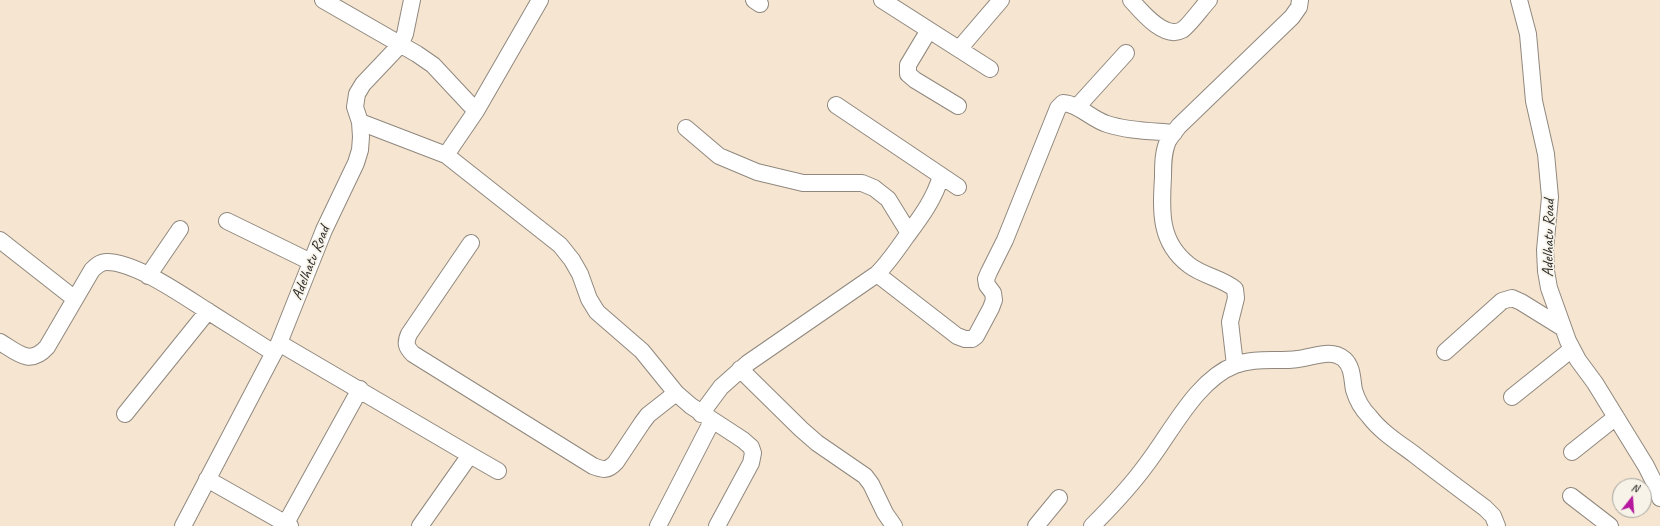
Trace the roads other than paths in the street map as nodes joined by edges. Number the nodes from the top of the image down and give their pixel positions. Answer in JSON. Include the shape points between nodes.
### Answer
{"nodes":[{"id":1,"x":323,"y":0,"type":"edge"},
{"id":2,"x":412,"y":0,"type":"edge"},
{"id":3,"x":540,"y":0,"type":"edge"},
{"id":4,"x":882,"y":0,"type":"edge"},
{"id":5,"x":1001,"y":0,"type":"edge"},
{"id":6,"x":1131,"y":0,"type":"edge"},
{"id":7,"x":1209,"y":0,"type":"edge"},
{"id":8,"x":1300,"y":0,"type":"edge"},
{"id":9,"x":1519,"y":0,"type":"edge"},
{"id":10,"x":929,"y":30,"type":"junction"},
{"id":11,"x":400,"y":45,"type":"junction"},
{"id":12,"x":959,"y":49,"type":"junction"},
{"id":13,"x":1126,"y":53,"type":"dead end"},
{"id":14,"x":990,"y":69,"type":"dead end"},
{"id":15,"x":836,"y":105,"type":"dead end"},
{"id":16,"x":958,"y":106,"type":"dead end"},
{"id":17,"x":1077,"y":107,"type":"junction"},
{"id":18,"x":476,"y":111,"type":"junction"},
{"id":19,"x":360,"y":122,"type":"junction"},
{"id":20,"x":686,"y":128,"type":"dead end"},
{"id":21,"x":1174,"y":133,"type":"junction"},
{"id":22,"x":446,"y":155,"type":"junction"},
{"id":23,"x":941,"y":176,"type":"junction"},
{"id":24,"x":958,"y":188,"type":"dead end"},
{"id":25,"x":227,"y":221,"type":"dead end"},
{"id":26,"x":180,"y":229,"type":"dead end"},
{"id":27,"x":909,"y":233,"type":"junction"},
{"id":28,"x":0,"y":240,"type":"edge"},
{"id":29,"x":471,"y":243,"type":"dead end"},
{"id":30,"x":311,"y":262,"type":"junction"},
{"id":31,"x":877,"y":274,"type":"junction"},
{"id":32,"x":148,"y":276,"type":"junction"},
{"id":33,"x":75,"y":299,"type":"junction"},
{"id":34,"x":208,"y":311,"type":"junction"},
{"id":35,"x":1563,"y":328,"type":"junction"},
{"id":36,"x":0,"y":342,"type":"edge"},
{"id":37,"x":276,"y":348,"type":"junction"},
{"id":38,"x":1572,"y":349,"type":"junction"},
{"id":39,"x":1445,"y":352,"type":"dead end"},
{"id":40,"x":1235,"y":365,"type":"junction"},
{"id":41,"x":740,"y":369,"type":"junction"},
{"id":42,"x":360,"y":389,"type":"junction"},
{"id":43,"x":676,"y":393,"type":"junction"},
{"id":44,"x":1512,"y":397,"type":"dead end"},
{"id":45,"x":125,"y":414,"type":"dead end"},
{"id":46,"x":1616,"y":417,"type":"junction"},
{"id":47,"x":707,"y":418,"type":"junction"},
{"id":48,"x":1572,"y":452,"type":"dead end"},
{"id":49,"x":470,"y":455,"type":"junction"},
{"id":50,"x":498,"y":471,"type":"dead end"},
{"id":51,"x":207,"y":479,"type":"junction"},
{"id":52,"x":1570,"y":496,"type":"dead end"},
{"id":53,"x":1059,"y":498,"type":"dead end"},
{"id":54,"x":1660,"y":498,"type":"edge"},
{"id":55,"x":288,"y":525,"type":"edge"},
{"id":56,"x":183,"y":526,"type":"edge"},
{"id":57,"x":420,"y":526,"type":"edge"},
{"id":58,"x":658,"y":526,"type":"edge"},
{"id":59,"x":718,"y":526,"type":"edge"},
{"id":60,"x":894,"y":526,"type":"edge"},
{"id":61,"x":1036,"y":526,"type":"edge"},
{"id":62,"x":1092,"y":526,"type":"edge"},
{"id":63,"x":1496,"y":526,"type":"edge"},
{"id":64,"x":1610,"y":526,"type":"edge"}],
"edges":[{"from":1,"to":11,"type":"street"},
{"from":2,"to":11,"type":"street","name":"Adelhatu Road"},
{"from":3,"to":18,"type":"street"},
{"from":4,"to":10,"type":"street"},
{"from":5,"to":12,"type":"street"},
{"from":6,"to":7,"type":"street","via":[[1165,31],[1174,32],[1182,30]]},
{"from":8,"to":21,"type":"street","via":[[1299,7],[1292,17]]},
{"from":9,"to":35,"type":"street","name":"Adelhatu Road","via":[[1528,34],[1534,101],[1546,154],[1550,197],[1545,250],[1546,271]]},
{"from":10,"to":12,"type":"street"},
{"from":10,"to":16,"type":"street","via":[[908,65],[908,74]]},
{"from":11,"to":18,"type":"street","via":[[433,65]]},
{"from":11,"to":19,"type":"street","name":"Adelhatu Road","via":[[363,84],[357,94],[354,107]]},
{"from":12,"to":14,"type":"street"},
{"from":13,"to":17,"type":"street"},
{"from":15,"to":23,"type":"street"},
{"from":17,"to":21,"type":"street","via":[[1094,119],[1107,124]]},
{"from":17,"to":31,"type":"street","via":[[1071,103],[1063,103],[1058,108],[1005,240],[986,279],[994,300],[976,336],[972,339],[957,336]]},
{"from":18,"to":22,"type":"street"},
{"from":19,"to":22,"type":"street"},
{"from":19,"to":30,"type":"street","name":"Adelhatu Road","via":[[360,150],[356,163]]},
{"from":20,"to":27,"type":"street","via":[[719,156],[757,172],[803,183],[862,183],[874,188],[888,199]]},
{"from":21,"to":40,"type":"street","via":[[1168,141],[1164,156],[1161,206],[1164,230],[1174,250],[1189,265],[1235,289],[1236,298],[1230,322]]},
{"from":22,"to":43,"type":"street","via":[[560,245],[580,274],[597,312],[642,351]]},
{"from":23,"to":24,"type":"street"},
{"from":23,"to":27,"type":"street","via":[[932,200]]},
{"from":25,"to":30,"type":"street"},
{"from":26,"to":32,"type":"street"},
{"from":27,"to":31,"type":"street"},
{"from":28,"to":33,"type":"street"},
{"from":29,"to":43,"type":"street","via":[[409,334],[407,348],[413,354],[603,470],[616,462],[648,415]]},
{"from":30,"to":37,"type":"street","name":"Adelhatu Road"},
{"from":31,"to":41,"type":"street"},
{"from":32,"to":33,"type":"street","via":[[117,263],[99,264],[92,270]]},
{"from":32,"to":34,"type":"street"},
{"from":33,"to":36,"type":"street","via":[[40,355],[30,357],[19,354]]},
{"from":34,"to":37,"type":"street"},
{"from":34,"to":45,"type":"street"},
{"from":35,"to":38,"type":"street","name":"Adelhatu Road"},
{"from":35,"to":39,"type":"street","via":[[1512,298],[1502,301]]},
{"from":37,"to":42,"type":"street"},
{"from":37,"to":51,"type":"street","name":"Adelhatu Road"},
{"from":38,"to":44,"type":"street"},
{"from":38,"to":46,"type":"street","name":"Adelhatu Road"},
{"from":40,"to":62,"type":"street","via":[[1208,383],[1193,399],[1146,465]]},
{"from":40,"to":63,"type":"street","via":[[1249,361],[1301,359],[1326,353],[1337,354],[1346,360],[1351,369],[1354,391],[1360,404],[1379,428],[1485,508],[1493,516]]},
{"from":41,"to":47,"type":"street","via":[[721,388]]},
{"from":41,"to":60,"type":"street","via":[[817,443],[865,476]]},
{"from":42,"to":49,"type":"street"},
{"from":42,"to":55,"type":"street"},
{"from":43,"to":47,"type":"street"},
{"from":46,"to":48,"type":"street"},
{"from":46,"to":54,"type":"street","name":"Adelhatu Road","via":[[1646,466]]},
{"from":47,"to":58,"type":"street"},
{"from":47,"to":59,"type":"street","via":[[743,440],[751,447],[753,454],[751,463]]},
{"from":49,"to":50,"type":"street"},
{"from":49,"to":57,"type":"street"},
{"from":51,"to":55,"type":"street"},
{"from":51,"to":56,"type":"street","name":"Adelhatu Road"},
{"from":52,"to":64,"type":"street"},
{"from":53,"to":61,"type":"street"}]}
